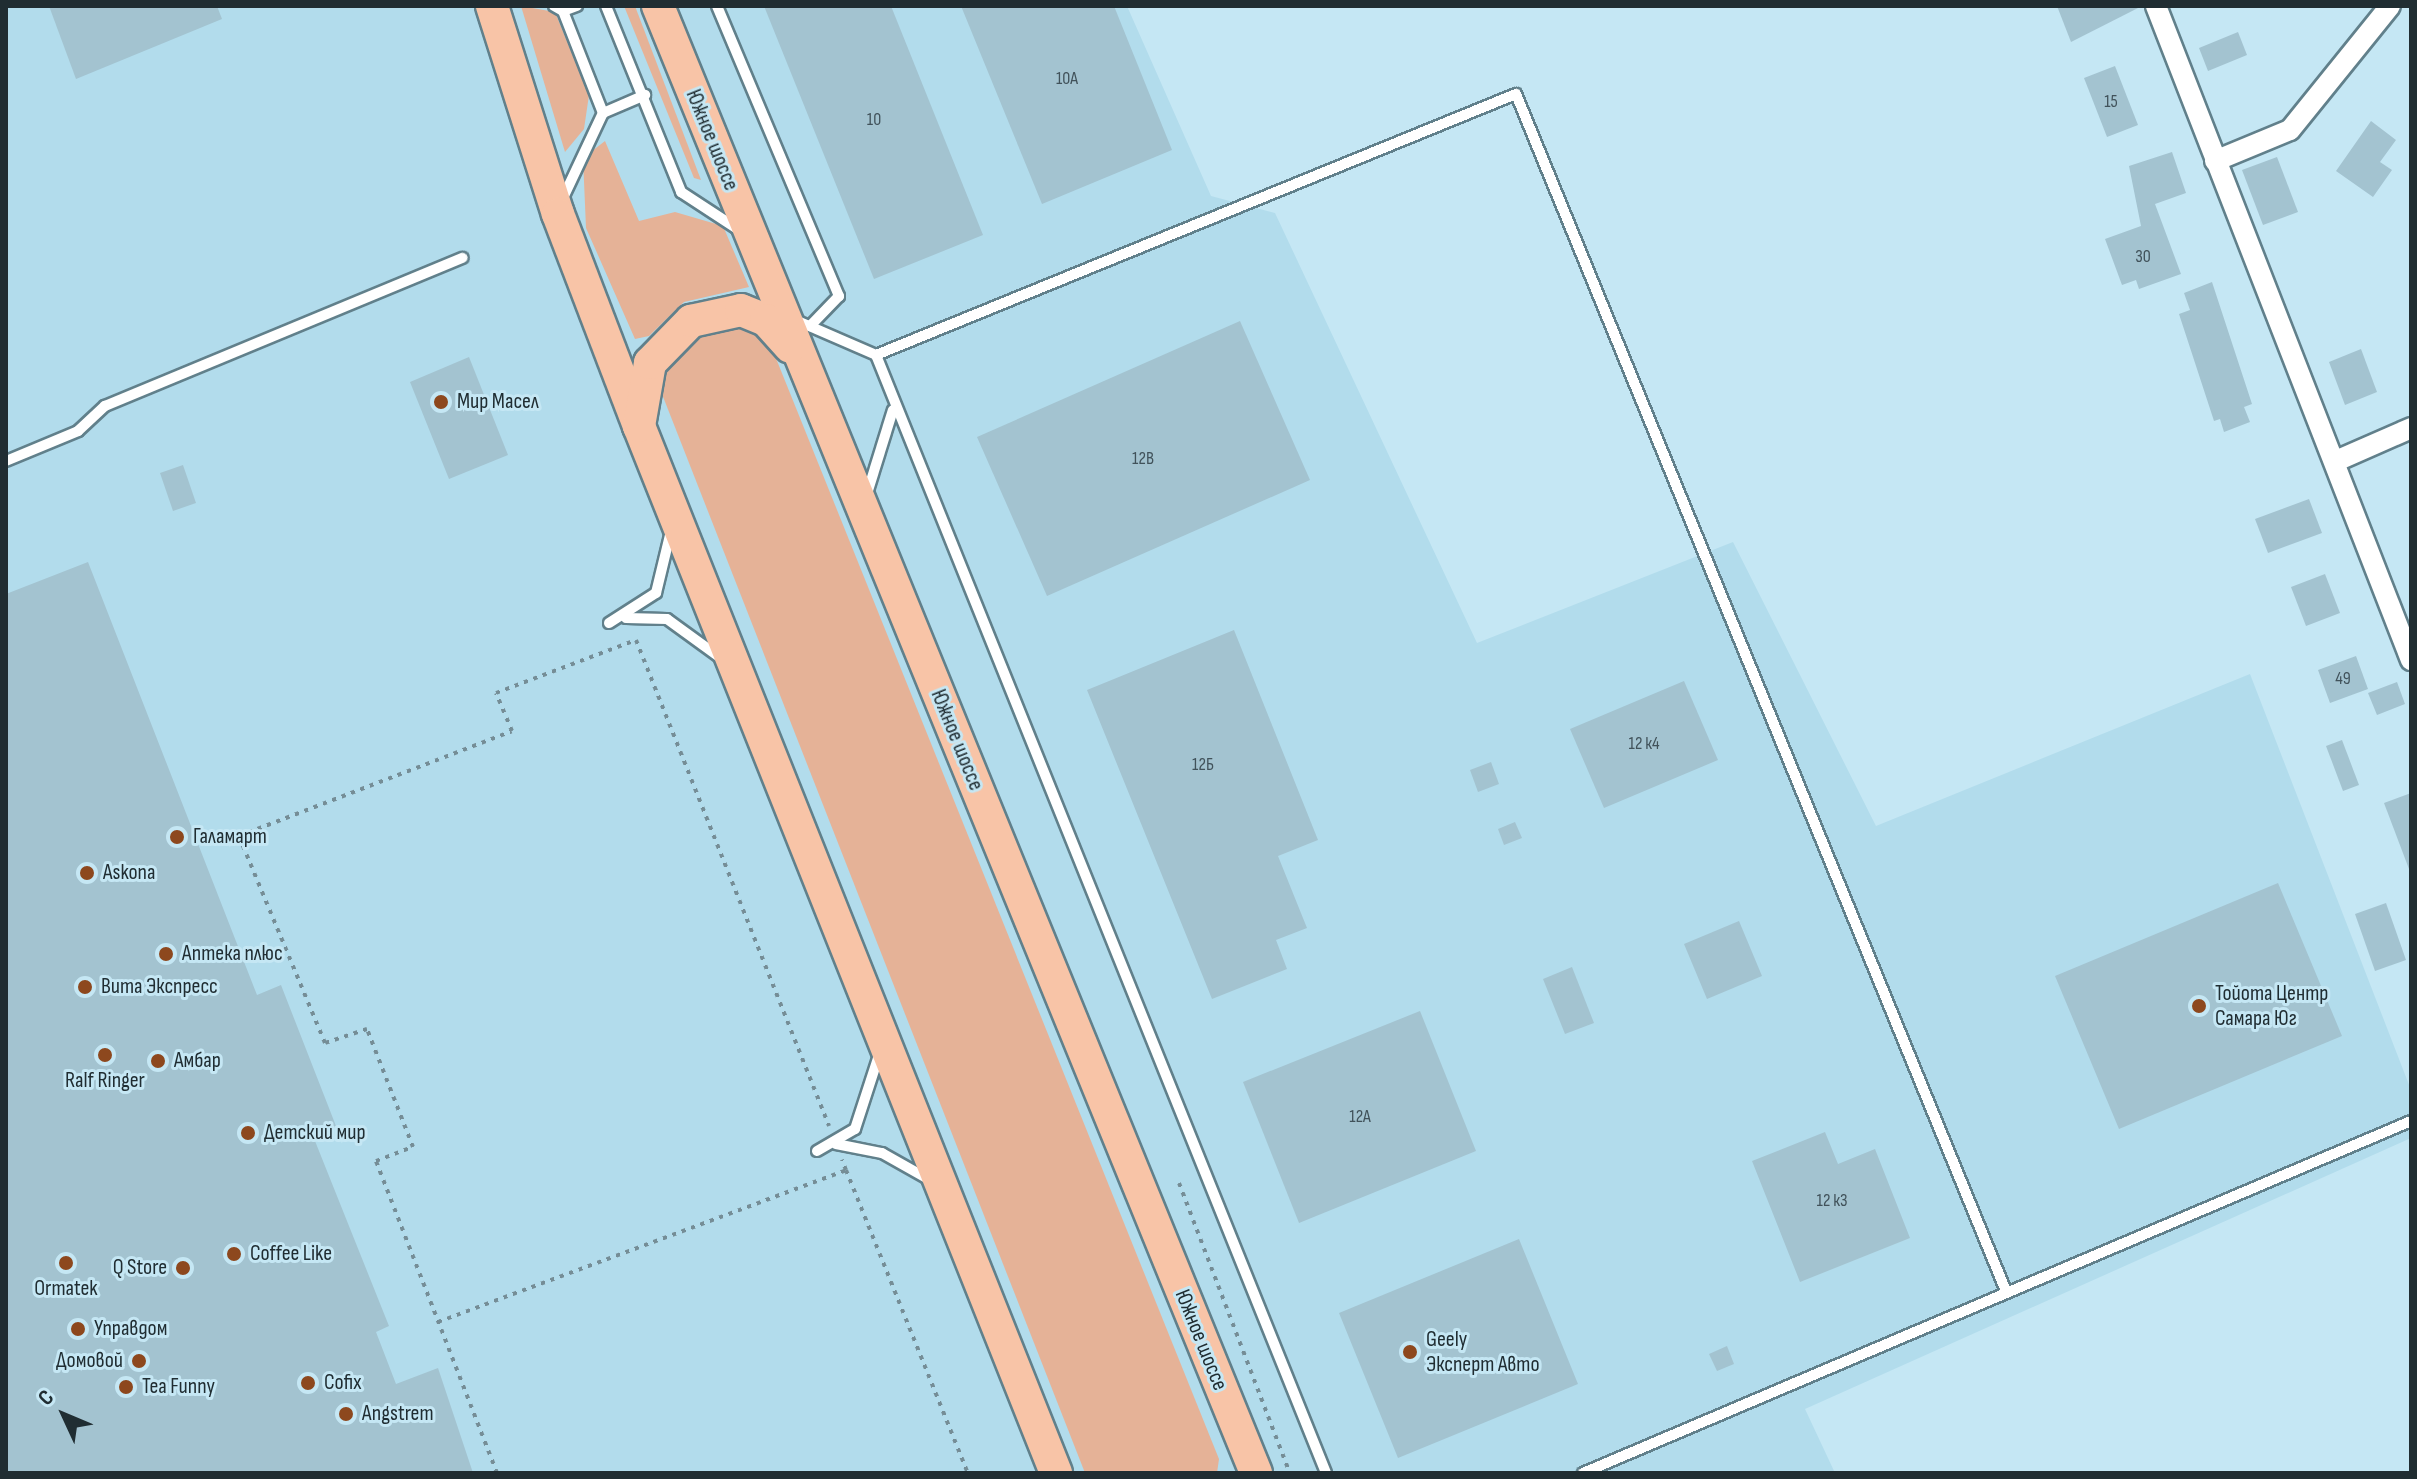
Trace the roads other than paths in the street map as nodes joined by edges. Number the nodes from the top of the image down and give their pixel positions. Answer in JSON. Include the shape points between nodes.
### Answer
{"nodes":[{"id":1,"x":492,"y":6,"type":"edge"},
{"id":2,"x":577,"y":6,"type":"edge"},
{"id":3,"x":606,"y":6,"type":"edge"},
{"id":4,"x":717,"y":6,"type":"edge"},
{"id":5,"x":2156,"y":6,"type":"edge"},
{"id":6,"x":2390,"y":6,"type":"edge"},
{"id":7,"x":559,"y":9,"type":"edge"},
{"id":8,"x":662,"y":9,"type":"edge"},
{"id":9,"x":645,"y":95,"type":"junction"},
{"id":10,"x":603,"y":113,"type":"junction"},
{"id":11,"x":2215,"y":161,"type":"junction"},
{"id":12,"x":558,"y":214,"type":"junction"},
{"id":13,"x":751,"y":238,"type":"junction"},
{"id":14,"x":463,"y":258,"type":"dead end"},
{"id":15,"x":797,"y":332,"type":"junction"},
{"id":16,"x":876,"y":355,"type":"junction"},
{"id":17,"x":893,"y":410,"type":"junction"},
{"id":18,"x":639,"y":426,"type":"junction"},
{"id":19,"x":2411,"y":428,"type":"edge"},
{"id":20,"x":6,"y":461,"type":"edge"},
{"id":21,"x":2336,"y":461,"type":"junction"},
{"id":22,"x":670,"y":505,"type":"junction"},
{"id":23,"x":862,"y":510,"type":"junction"},
{"id":24,"x":624,"y":618,"type":"junction"},
{"id":25,"x":609,"y":623,"type":"dead end"},
{"id":26,"x":2411,"y":660,"type":"edge"},
{"id":27,"x":742,"y":687,"type":"junction"},
{"id":28,"x":882,"y":1041,"type":"junction"},
{"id":29,"x":2411,"y":1121,"type":"edge"},
{"id":30,"x":836,"y":1144,"type":"junction"},
{"id":31,"x":817,"y":1151,"type":"dead end"},
{"id":32,"x":942,"y":1187,"type":"junction"},
{"id":33,"x":2006,"y":1291,"type":"junction"},
{"id":34,"x":1231,"y":1415,"type":"junction"},
{"id":35,"x":1056,"y":1468,"type":"edge"},
{"id":36,"x":1233,"y":1473,"type":"edge"},
{"id":37,"x":1256,"y":1473,"type":"edge"},
{"id":38,"x":1326,"y":1473,"type":"edge"},
{"id":39,"x":1583,"y":1473,"type":"edge"}],
"edges":[{"from":1,"to":12,"type":"main road"},
{"from":2,"to":7,"type":"lane"},
{"from":3,"to":9,"type":"lane"},
{"from":4,"to":15,"type":"lane","via":[[839,296]]},
{"from":5,"to":11,"type":"street"},
{"from":6,"to":11,"type":"street","via":[[2290,130]]},
{"from":7,"to":10,"type":"lane"},
{"from":8,"to":13,"type":"main road","name":"Южное шоссе"},
{"from":9,"to":10,"type":"lane"},
{"from":9,"to":13,"type":"lane","via":[[681,192]]},
{"from":10,"to":12,"type":"lane"},
{"from":11,"to":21,"type":"street"},
{"from":12,"to":18,"type":"main road"},
{"from":13,"to":15,"type":"main road","name":"Южное шоссе"},
{"from":14,"to":20,"type":"lane","via":[[105,406],[78,431]]},
{"from":15,"to":16,"type":"lane"},
{"from":15,"to":18,"type":"main road","via":[[741,310],[691,321],[650,363]]},
{"from":15,"to":23,"type":"main road","name":"Южное шоссе"},
{"from":16,"to":17,"type":"lane"},
{"from":16,"to":33,"type":"lane","via":[[1516,94]]},
{"from":17,"to":23,"type":"lane"},
{"from":17,"to":38,"type":"lane"},
{"from":18,"to":22,"type":"main road"},
{"from":19,"to":21,"type":"street"},
{"from":21,"to":26,"type":"street"},
{"from":22,"to":24,"type":"lane","via":[[664,574],[648,603]]},
{"from":22,"to":27,"type":"main road"},
{"from":23,"to":34,"type":"main road","name":"Южное шоссе"},
{"from":24,"to":25,"type":"lane"},
{"from":24,"to":27,"type":"lane","via":[[677,624],[706,644]]},
{"from":27,"to":28,"type":"main road"},
{"from":28,"to":30,"type":"lane","via":[[867,1111]]},
{"from":28,"to":32,"type":"main road"},
{"from":29,"to":33,"type":"lane"},
{"from":30,"to":31,"type":"lane"},
{"from":30,"to":32,"type":"lane","via":[[882,1153]]},
{"from":32,"to":35,"type":"main road"},
{"from":33,"to":39,"type":"lane"},
{"from":34,"to":36,"type":"main road"},
{"from":34,"to":37,"type":"main road","name":"Южное шоссе"}]}
